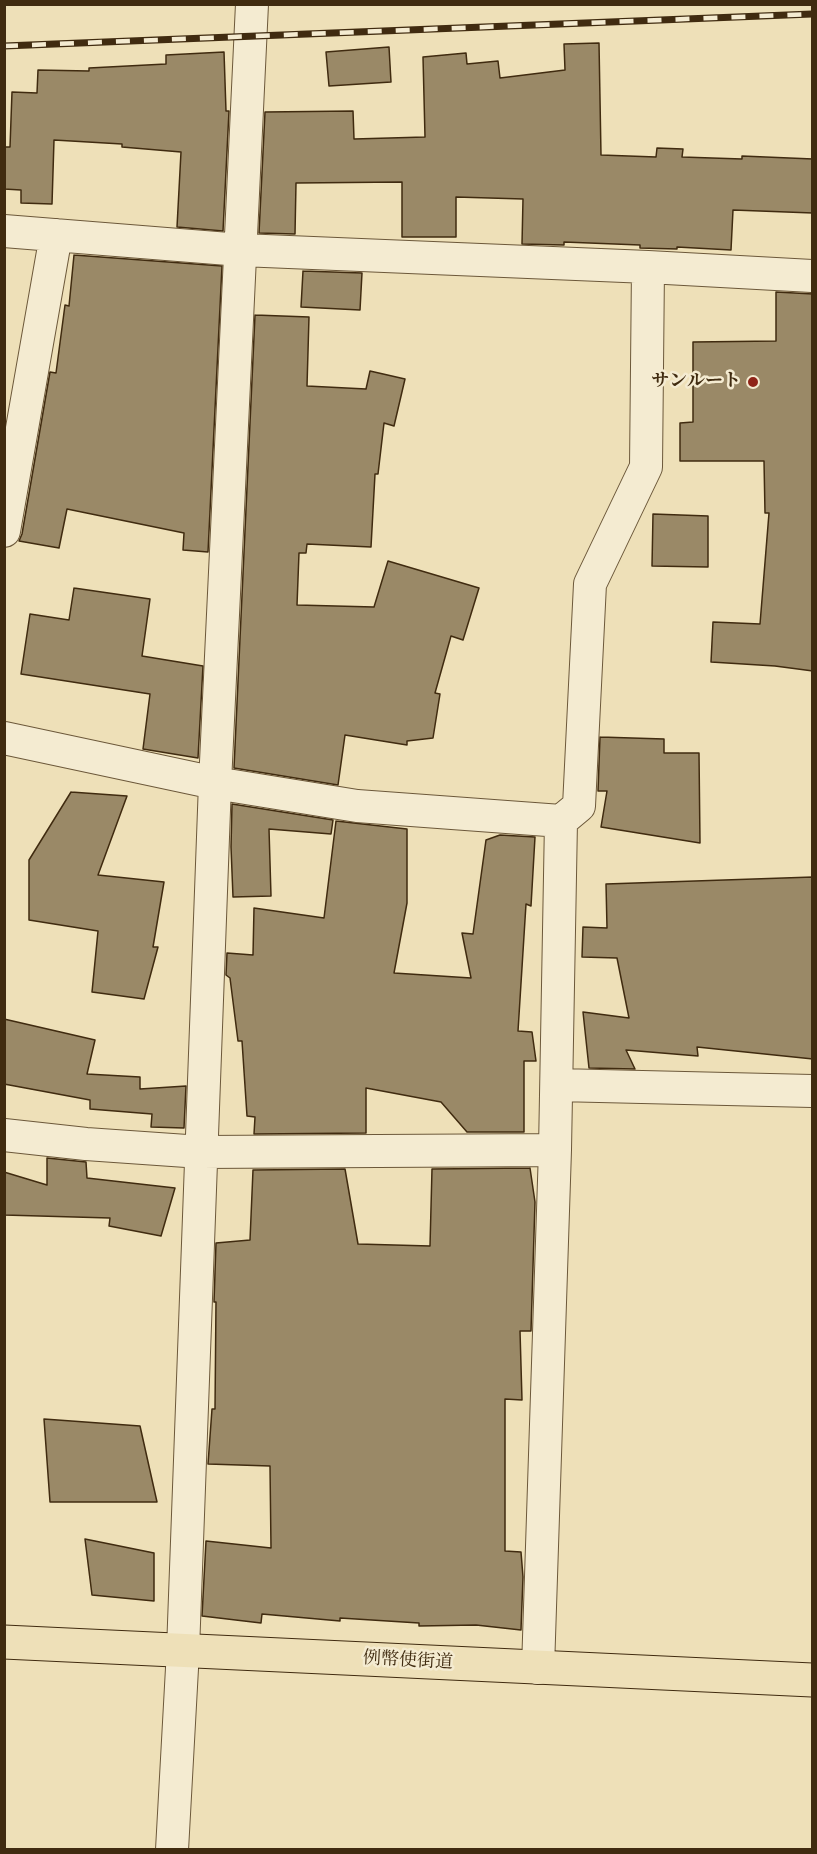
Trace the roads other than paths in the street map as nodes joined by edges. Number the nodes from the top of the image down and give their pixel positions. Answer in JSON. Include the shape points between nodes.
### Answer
{"nodes":[{"id":1,"x":252,"y":4,"type":"edge"},
{"id":2,"x":4,"y":231,"type":"edge"},
{"id":3,"x":56,"y":235,"type":"junction"},
{"id":4,"x":241,"y":250,"type":"junction"},
{"id":5,"x":648,"y":267,"type":"junction"},
{"id":6,"x":813,"y":276,"type":"edge"},
{"id":7,"x":4,"y":531,"type":"edge"},
{"id":8,"x":4,"y":738,"type":"edge"},
{"id":9,"x":215,"y":783,"type":"junction"},
{"id":10,"x":561,"y":821,"type":"junction"},
{"id":11,"x":556,"y":1085,"type":"junction"},
{"id":12,"x":813,"y":1092,"type":"edge"},
{"id":13,"x":4,"y":1135,"type":"edge"},
{"id":14,"x":555,"y":1150,"type":"junction"},
{"id":15,"x":201,"y":1152,"type":"junction"},
{"id":16,"x":4,"y":1642,"type":"edge"},
{"id":17,"x":183,"y":1650,"type":"junction"},
{"id":18,"x":538,"y":1668,"type":"junction"},
{"id":19,"x":813,"y":1680,"type":"edge"},
{"id":20,"x":172,"y":1850,"type":"edge"}],
"edges":[{"from":1,"to":4,"type":"street"},
{"from":2,"to":3,"type":"street"},
{"from":3,"to":4,"type":"street"},
{"from":3,"to":7,"type":"street"},
{"from":4,"to":5,"type":"street"},
{"from":4,"to":9,"type":"street"},
{"from":5,"to":6,"type":"street"},
{"from":5,"to":10,"type":"street","via":[[646,467],[590,584],[579,806]]},
{"from":8,"to":9,"type":"street"},
{"from":9,"to":10,"type":"street","via":[[357,806]]},
{"from":9,"to":15,"type":"street"},
{"from":10,"to":11,"type":"street"},
{"from":11,"to":12,"type":"street"},
{"from":11,"to":14,"type":"street"},
{"from":13,"to":15,"type":"street"},
{"from":14,"to":15,"type":"street"},
{"from":14,"to":18,"type":"street"},
{"from":15,"to":17,"type":"street"},
{"from":16,"to":17,"type":"main road","name":"例幣使街道"},
{"from":17,"to":18,"type":"main road","name":"例幣使街道"},
{"from":17,"to":20,"type":"street"},
{"from":18,"to":19,"type":"main road","name":"例幣使街道"}]}
